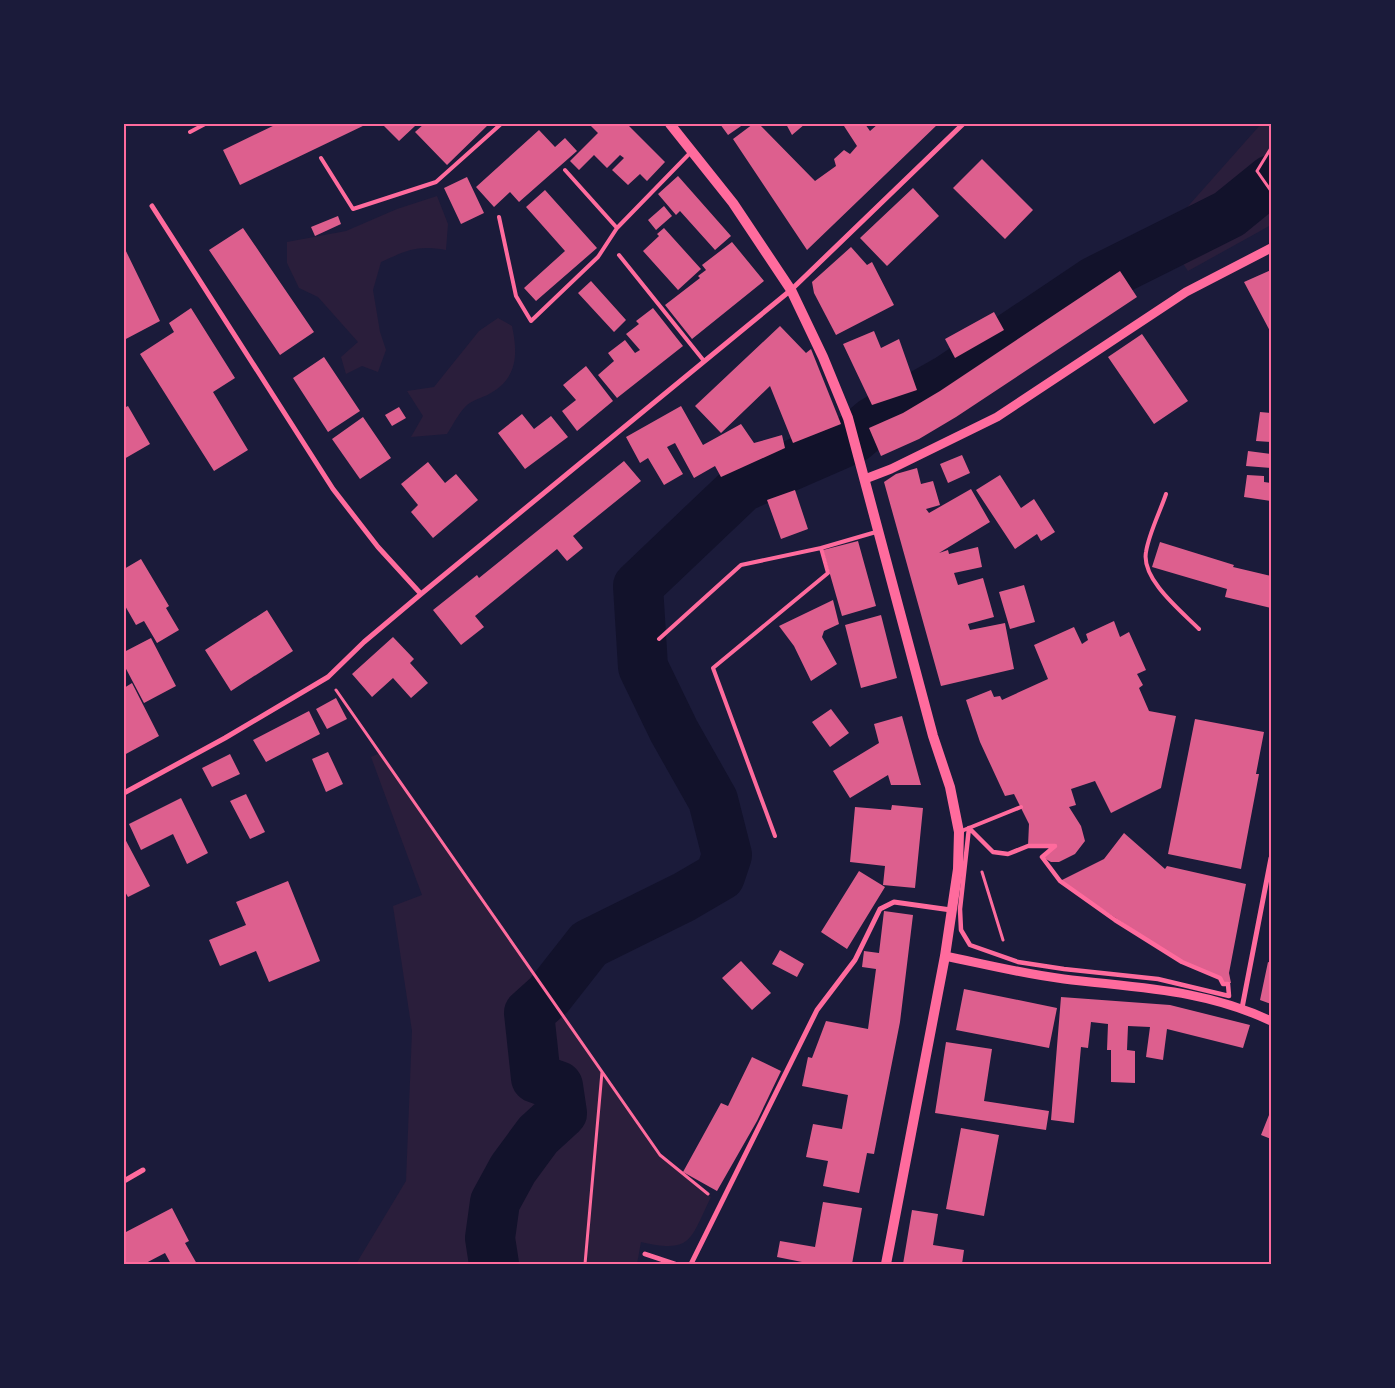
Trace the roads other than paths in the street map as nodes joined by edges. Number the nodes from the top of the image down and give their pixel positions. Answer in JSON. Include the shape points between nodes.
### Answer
{"nodes":[{"id":1,"x":205,"y":124,"type":"edge"},
{"id":2,"x":501,"y":124,"type":"edge"},
{"id":3,"x":671,"y":124,"type":"edge"},
{"id":4,"x":964,"y":124,"type":"edge"},
{"id":5,"x":190,"y":132,"type":"dead end"},
{"id":6,"x":692,"y":152,"type":"junction"},
{"id":7,"x":321,"y":158,"type":"dead end"},
{"id":8,"x":565,"y":170,"type":"dead end"},
{"id":9,"x":152,"y":206,"type":"dead end"},
{"id":10,"x":499,"y":217,"type":"dead end"},
{"id":11,"x":617,"y":228,"type":"junction"},
{"id":12,"x":1271,"y":248,"type":"edge"},
{"id":13,"x":619,"y":255,"type":"dead end"},
{"id":14,"x":791,"y":290,"type":"junction"},
{"id":15,"x":704,"y":361,"type":"junction"},
{"id":16,"x":865,"y":479,"type":"junction"},
{"id":17,"x":1166,"y":494,"type":"dead end"},
{"id":18,"x":878,"y":532,"type":"junction"},
{"id":19,"x":821,"y":548,"type":"junction"},
{"id":20,"x":421,"y":594,"type":"junction"},
{"id":21,"x":1199,"y":629,"type":"dead end"},
{"id":22,"x":659,"y":639,"type":"dead end"},
{"id":23,"x":124,"y":792,"type":"edge"},
{"id":24,"x":1021,"y":808,"type":"dead end"},
{"id":25,"x":964,"y":830,"type":"junction"},
{"id":26,"x":775,"y":836,"type":"dead end"},
{"id":27,"x":1271,"y":858,"type":"edge"},
{"id":28,"x":951,"y":910,"type":"junction"},
{"id":29,"x":945,"y":956,"type":"junction"},
{"id":30,"x":1242,"y":1008,"type":"junction"},
{"id":31,"x":1271,"y":1021,"type":"edge"},
{"id":32,"x":143,"y":1170,"type":"dead end"},
{"id":33,"x":124,"y":1181,"type":"edge"},
{"id":34,"x":645,"y":1254,"type":"dead end"},
{"id":35,"x":675,"y":1264,"type":"edge"},
{"id":36,"x":691,"y":1264,"type":"edge"},
{"id":37,"x":886,"y":1264,"type":"edge"}],
"edges":[{"from":1,"to":5,"type":"lane"},
{"from":2,"to":7,"type":"lane","via":[[436,182],[353,209]]},
{"from":3,"to":6,"type":"main road"},
{"from":4,"to":14,"type":"street"},
{"from":6,"to":11,"type":"lane"},
{"from":6,"to":14,"type":"main road","via":[[733,203]]},
{"from":8,"to":11,"type":"lane"},
{"from":9,"to":20,"type":"street","via":[[333,490],[378,548]]},
{"from":10,"to":11,"type":"lane","via":[[516,296],[531,321],[598,257]]},
{"from":12,"to":16,"type":"street","via":[[1186,292],[997,417]]},
{"from":13,"to":15,"type":"lane"},
{"from":14,"to":15,"type":"street"},
{"from":14,"to":16,"type":"main road","via":[[848,418]]},
{"from":15,"to":20,"type":"street"},
{"from":16,"to":18,"type":"main road"},
{"from":17,"to":21,"type":"lane","via":[[1146,553],[1147,570],[1162,592]]},
{"from":18,"to":19,"type":"lane"},
{"from":18,"to":25,"type":"main road","via":[[933,736]]},
{"from":19,"to":22,"type":"lane","via":[[741,565]]},
{"from":19,"to":26,"type":"lane","via":[[828,573],[713,668]]},
{"from":20,"to":23,"type":"street","via":[[364,642],[328,678]]},
{"from":24,"to":25,"type":"lane"},
{"from":25,"to":25,"type":"street","via":[[961,930],[970,945],[1008,959],[1064,970],[1158,979],[1229,996],[1228,984],[1223,984],[1220,978],[1182,962],[1060,881],[1042,857],[1054,846],[1028,846],[1008,854],[993,852]]},
{"from":25,"to":28,"type":"main road"},
{"from":27,"to":30,"type":"street"},
{"from":28,"to":29,"type":"main road"},
{"from":28,"to":36,"type":"street","via":[[894,902],[880,909],[855,960],[817,1010],[787,1066],[722,1206]]},
{"from":29,"to":30,"type":"street","via":[[1062,979],[1192,994]]},
{"from":29,"to":37,"type":"main road"},
{"from":30,"to":31,"type":"street"},
{"from":32,"to":33,"type":"street"},
{"from":34,"to":35,"type":"street"}]}
